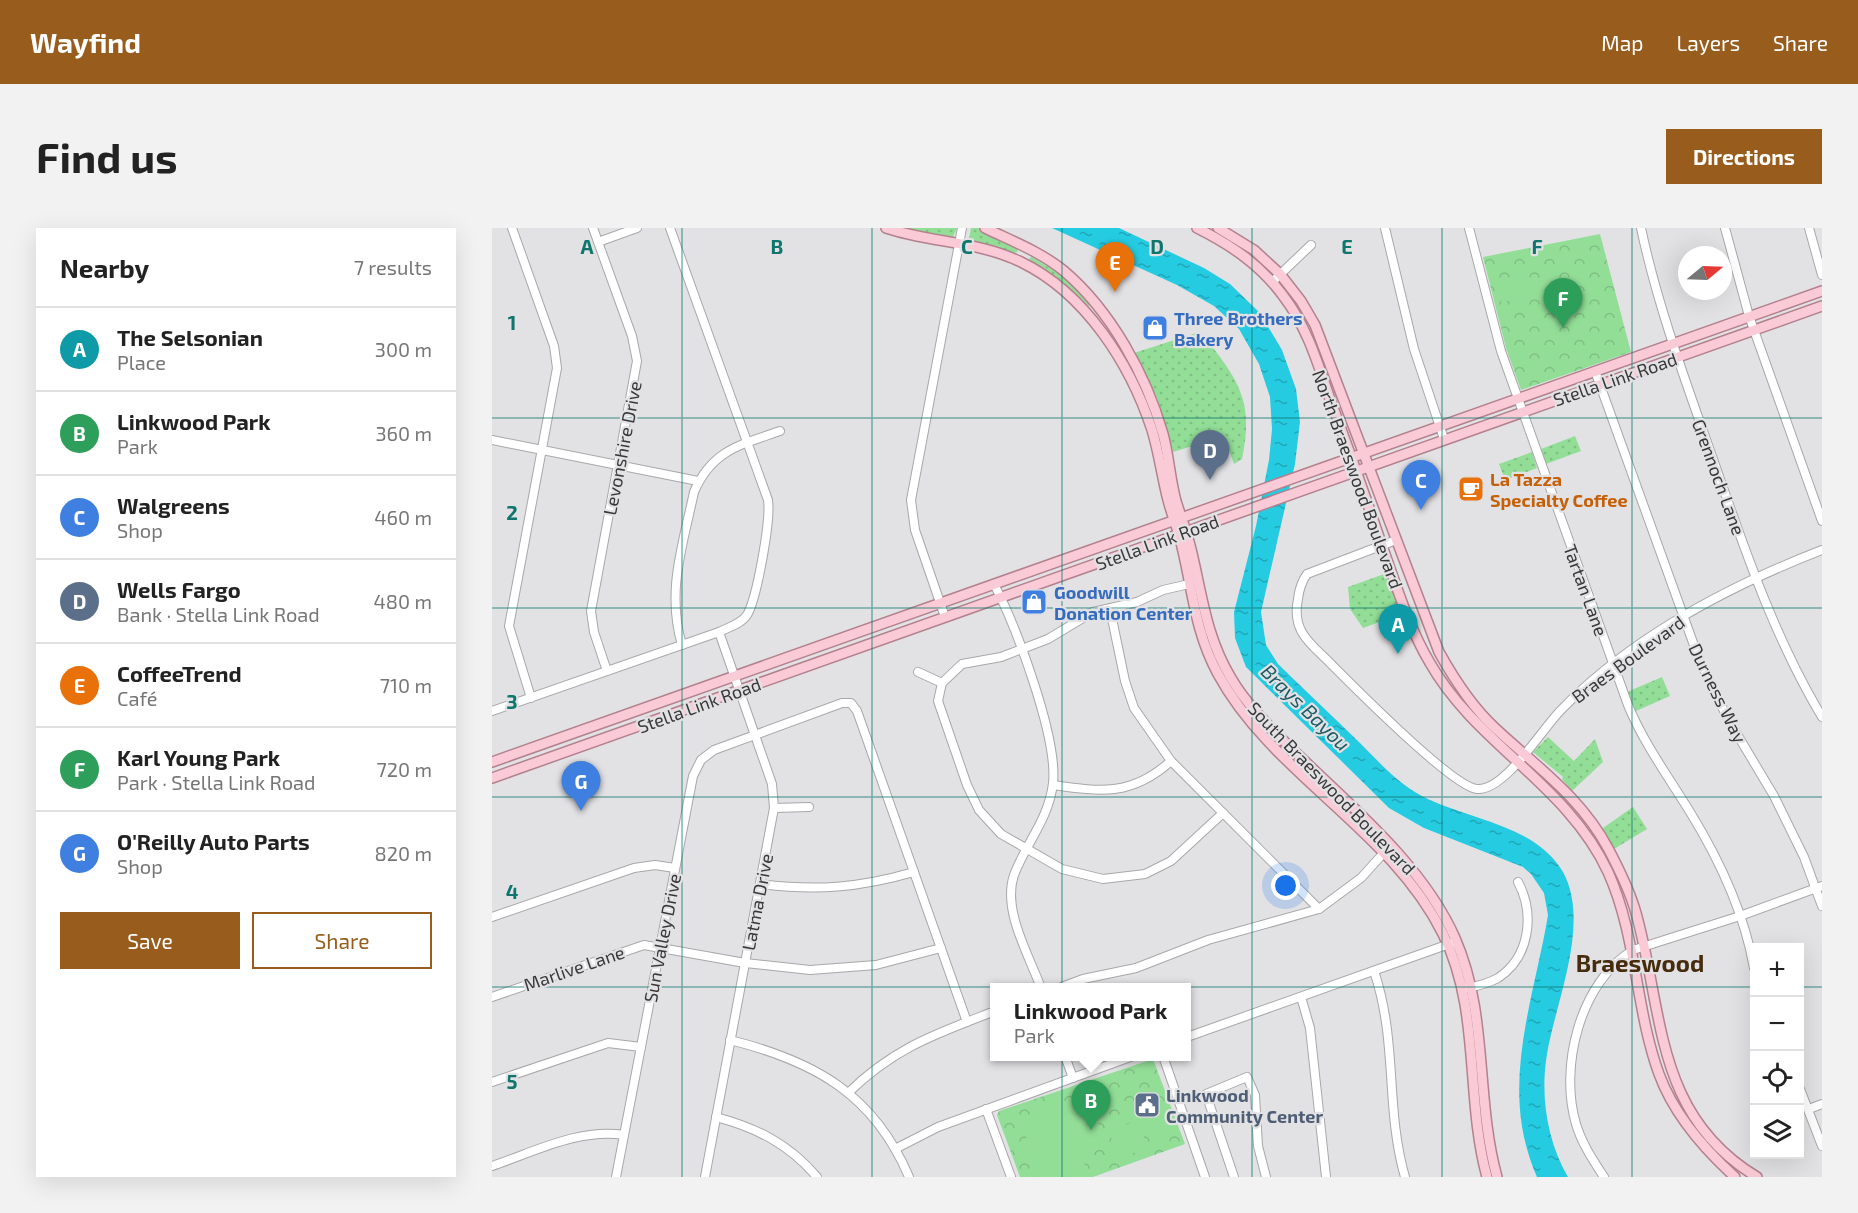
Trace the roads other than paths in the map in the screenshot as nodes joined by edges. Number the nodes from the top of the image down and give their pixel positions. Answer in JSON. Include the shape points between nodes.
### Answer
{"nodes":[{"id":1,"x":512,"y":228,"type":"edge"},
{"id":2,"x":593,"y":228,"type":"edge"},
{"id":3,"x":637,"y":228,"type":"edge"},
{"id":4,"x":670,"y":228,"type":"edge"},
{"id":5,"x":886,"y":228,"type":"edge"},
{"id":6,"x":963,"y":228,"type":"edge"},
{"id":7,"x":985,"y":228,"type":"edge"},
{"id":8,"x":1197,"y":228,"type":"edge"},
{"id":9,"x":1385,"y":228,"type":"edge"},
{"id":10,"x":1469,"y":228,"type":"edge"},
{"id":11,"x":1641,"y":228,"type":"edge"},
{"id":12,"x":1725,"y":228,"type":"edge"},
{"id":13,"x":1809,"y":228,"type":"edge"},
{"id":14,"x":1221,"y":231,"type":"edge"},
{"id":15,"x":598,"y":242,"type":"junction"},
{"id":16,"x":959,"y":242,"type":"junction"},
{"id":17,"x":1311,"y":245,"type":"dead end"},
{"id":18,"x":1029,"y":248,"type":"junction"},
{"id":19,"x":1022,"y":262,"type":"junction"},
{"id":20,"x":1280,"y":274,"type":"junction"},
{"id":21,"x":1822,"y":275,"type":"edge"},
{"id":22,"x":1272,"y":282,"type":"junction"},
{"id":23,"x":1822,"y":291,"type":"edge"},
{"id":24,"x":1822,"y":306,"type":"edge"},
{"id":25,"x":1098,"y":307,"type":"junction"},
{"id":26,"x":1088,"y":315,"type":"junction"},
{"id":27,"x":1749,"y":316,"type":"junction"},
{"id":28,"x":1754,"y":330,"type":"junction"},
{"id":29,"x":1672,"y":343,"type":"junction"},
{"id":30,"x":1677,"y":357,"type":"junction"},
{"id":31,"x":1330,"y":360,"type":"junction"},
{"id":32,"x":1318,"y":365,"type":"junction"},
{"id":33,"x":1595,"y":371,"type":"junction"},
{"id":34,"x":1600,"y":384,"type":"junction"},
{"id":35,"x":1141,"y":389,"type":"junction"},
{"id":36,"x":1517,"y":398,"type":"junction"},
{"id":37,"x":1522,"y":412,"type":"junction"},
{"id":38,"x":1439,"y":425,"type":"junction"},
{"id":39,"x":780,"y":431,"type":"dead end"},
{"id":40,"x":1444,"y":439,"type":"junction"},
{"id":41,"x":492,"y":440,"type":"edge"},
{"id":42,"x":748,"y":443,"type":"junction"},
{"id":43,"x":543,"y":450,"type":"junction"},
{"id":44,"x":1365,"y":453,"type":"junction"},
{"id":45,"x":1351,"y":457,"type":"junction"},
{"id":46,"x":618,"y":465,"type":"junction"},
{"id":47,"x":1370,"y":466,"type":"junction"},
{"id":48,"x":1356,"y":471,"type":"junction"},
{"id":49,"x":698,"y":481,"type":"junction"},
{"id":50,"x":1178,"y":519,"type":"junction"},
{"id":51,"x":1822,"y":521,"type":"edge"},
{"id":52,"x":1183,"y":533,"type":"junction"},
{"id":53,"x":1396,"y":540,"type":"junction"},
{"id":54,"x":1382,"y":545,"type":"junction"},
{"id":55,"x":1822,"y":550,"type":"edge"},
{"id":56,"x":1052,"y":564,"type":"junction"},
{"id":57,"x":1057,"y":577,"type":"junction"},
{"id":58,"x":1756,"y":580,"type":"junction"},
{"id":59,"x":994,"y":584,"type":"junction"},
{"id":60,"x":1189,"y":584,"type":"junction"},
{"id":61,"x":1001,"y":597,"type":"junction"},
{"id":62,"x":940,"y":603,"type":"junction"},
{"id":63,"x":1110,"y":609,"type":"junction"},
{"id":64,"x":945,"y":617,"type":"junction"},
{"id":65,"x":1683,"y":617,"type":"junction"},
{"id":66,"x":877,"y":626,"type":"junction"},
{"id":67,"x":719,"y":632,"type":"junction"},
{"id":68,"x":682,"y":645,"type":"junction"},
{"id":69,"x":1020,"y":650,"type":"junction"},
{"id":70,"x":847,"y":652,"type":"junction"},
{"id":71,"x":1613,"y":666,"type":"junction"},
{"id":72,"x":607,"y":671,"type":"junction"},
{"id":73,"x":918,"y":672,"type":"dead end"},
{"id":74,"x":735,"y":677,"type":"junction"},
{"id":75,"x":1454,"y":678,"type":"junction"},
{"id":76,"x":942,"y":683,"type":"junction"},
{"id":77,"x":740,"y":690,"type":"junction"},
{"id":78,"x":1447,"y":690,"type":"junction"},
{"id":79,"x":531,"y":698,"type":"junction"},
{"id":80,"x":655,"y":705,"type":"junction"},
{"id":81,"x":492,"y":711,"type":"edge"},
{"id":82,"x":1822,"y":717,"type":"edge"},
{"id":83,"x":660,"y":719,"type":"junction"},
{"id":84,"x":586,"y":729,"type":"junction"},
{"id":85,"x":756,"y":735,"type":"junction"},
{"id":86,"x":591,"y":743,"type":"junction"},
{"id":87,"x":1524,"y":753,"type":"junction"},
{"id":88,"x":1171,"y":761,"type":"junction"},
{"id":89,"x":492,"y":762,"type":"edge"},
{"id":90,"x":1517,"y":762,"type":"junction"},
{"id":91,"x":492,"y":778,"type":"edge"},
{"id":92,"x":1053,"y":785,"type":"junction"},
{"id":93,"x":809,"y":807,"type":"dead end"},
{"id":94,"x":774,"y":808,"type":"junction"},
{"id":95,"x":1223,"y":813,"type":"junction"},
{"id":96,"x":1028,"y":850,"type":"junction"},
{"id":97,"x":1387,"y":850,"type":"junction"},
{"id":98,"x":1610,"y":851,"type":"junction"},
{"id":99,"x":1600,"y":856,"type":"junction"},
{"id":100,"x":675,"y":868,"type":"junction"},
{"id":101,"x":914,"y":872,"type":"junction"},
{"id":102,"x":1518,"y":882,"type":"dead end"},
{"id":103,"x":760,"y":884,"type":"junction"},
{"id":104,"x":1819,"y":887,"type":"edge"},
{"id":105,"x":1822,"y":906,"type":"edge"},
{"id":106,"x":1319,"y":909,"type":"junction"},
{"id":107,"x":1740,"y":916,"type":"junction"},
{"id":108,"x":492,"y":917,"type":"edge"},
{"id":109,"x":1452,"y":943,"type":"junction"},
{"id":110,"x":661,"y":946,"type":"junction"},
{"id":111,"x":941,"y":948,"type":"junction"},
{"id":112,"x":1645,"y":948,"type":"junction"},
{"id":113,"x":1633,"y":950,"type":"junction"},
{"id":114,"x":1750,"y":951,"type":"edge"},
{"id":115,"x":745,"y":963,"type":"junction"},
{"id":116,"x":1374,"y":971,"type":"junction"},
{"id":117,"x":1039,"y":983,"type":"edge"},
{"id":118,"x":1075,"y":983,"type":"edge"},
{"id":119,"x":1467,"y":988,"type":"junction"},
{"id":120,"x":492,"y":997,"type":"edge"},
{"id":121,"x":1301,"y":997,"type":"junction"},
{"id":122,"x":990,"y":1013,"type":"edge"},
{"id":123,"x":967,"y":1022,"type":"junction"},
{"id":124,"x":1191,"y":1037,"type":"edge"},
{"id":125,"x":730,"y":1040,"type":"junction"},
{"id":126,"x":641,"y":1047,"type":"junction"},
{"id":127,"x":1067,"y":1061,"type":"edge"},
{"id":128,"x":1119,"y":1061,"type":"edge"},
{"id":129,"x":1165,"y":1061,"type":"edge"},
{"id":130,"x":1073,"y":1078,"type":"junction"},
{"id":131,"x":492,"y":1082,"type":"edge"},
{"id":132,"x":848,"y":1093,"type":"junction"},
{"id":133,"x":1804,"y":1098,"type":"edge"},
{"id":134,"x":1822,"y":1104,"type":"edge"},
{"id":135,"x":986,"y":1109,"type":"junction"},
{"id":136,"x":1809,"y":1109,"type":"junction"},
{"id":137,"x":716,"y":1117,"type":"junction"},
{"id":138,"x":1695,"y":1118,"type":"junction"},
{"id":139,"x":1686,"y":1124,"type":"junction"},
{"id":140,"x":624,"y":1135,"type":"junction"},
{"id":141,"x":1822,"y":1146,"type":"edge"},
{"id":142,"x":895,"y":1149,"type":"junction"},
{"id":143,"x":492,"y":1166,"type":"edge"},
{"id":144,"x":616,"y":1177,"type":"edge"},
{"id":145,"x":705,"y":1177,"type":"edge"},
{"id":146,"x":817,"y":1177,"type":"edge"},
{"id":147,"x":909,"y":1177,"type":"edge"},
{"id":148,"x":1011,"y":1177,"type":"edge"},
{"id":149,"x":1205,"y":1177,"type":"edge"},
{"id":150,"x":1234,"y":1177,"type":"edge"},
{"id":151,"x":1266,"y":1177,"type":"edge"},
{"id":152,"x":1326,"y":1177,"type":"edge"},
{"id":153,"x":1405,"y":1177,"type":"edge"},
{"id":154,"x":1487,"y":1177,"type":"edge"},
{"id":155,"x":1497,"y":1177,"type":"edge"},
{"id":156,"x":1604,"y":1177,"type":"edge"},
{"id":157,"x":1735,"y":1177,"type":"edge"},
{"id":158,"x":1756,"y":1177,"type":"edge"}],
"edges":[{"from":1,"to":43,"type":"street","via":[[557,360]]},
{"from":2,"to":15,"type":"street","name":"Levonshire Drive"},
{"from":3,"to":15,"type":"street"},
{"from":4,"to":42,"type":"street"},
{"from":5,"to":16,"type":"main road","name":"South Braeswood Boulevard"},
{"from":6,"to":16,"type":"street"},
{"from":7,"to":18,"type":"main road","name":"South Braeswood Boulevard"},
{"from":8,"to":14,"type":"main road","name":"North Braeswood Boulevard"},
{"from":9,"to":38,"type":"street","via":[[1414,349]]},
{"from":10,"to":36,"type":"street","name":"Tartan Lane","via":[[1491,318]]},
{"from":11,"to":29,"type":"street","name":"Grennoch Lane"},
{"from":12,"to":27,"type":"street"},
{"from":13,"to":21,"type":"street"},
{"from":14,"to":20,"type":"main road","name":"North Braeswood Boulevard","via":[[1254,250]]},
{"from":14,"to":22,"type":"main road","name":"North Braeswood Boulevard"},
{"from":15,"to":46,"type":"street","name":"Levonshire Drive","via":[[637,353],[636,378]]},
{"from":16,"to":19,"type":"main road","name":"South Braeswood Boulevard"},
{"from":16,"to":62,"type":"street","via":[[911,500],[915,530]]},
{"from":17,"to":20,"type":"street"},
{"from":18,"to":19,"type":"main road"},
{"from":18,"to":25,"type":"main road","name":"South Braeswood Boulevard","via":[[1063,271]]},
{"from":19,"to":26,"type":"main road","name":"South Braeswood Boulevard","via":[[1052,281]]},
{"from":20,"to":22,"type":"street"},
{"from":20,"to":31,"type":"main road","name":"North Braeswood Boulevard","via":[[1308,312]]},
{"from":22,"to":32,"type":"main road","name":"North Braeswood Boulevard","via":[[1293,310]]},
{"from":23,"to":27,"type":"main road","name":"Stella Link Road"},
{"from":24,"to":28,"type":"main road","name":"Stella Link Road"},
{"from":25,"to":26,"type":"main road"},
{"from":25,"to":35,"type":"main road","name":"South Braeswood Boulevard","via":[[1120,339]]},
{"from":26,"to":35,"type":"main road","name":"South Braeswood Boulevard"},
{"from":27,"to":28,"type":"street"},
{"from":27,"to":29,"type":"main road","name":"Stella Link Road"},
{"from":28,"to":30,"type":"main road","name":"Stella Link Road"},
{"from":28,"to":51,"type":"street"},
{"from":29,"to":30,"type":"street","name":"Grennoch Lane"},
{"from":29,"to":33,"type":"main road","name":"Stella Link Road"},
{"from":30,"to":34,"type":"main road","name":"Stella Link Road"},
{"from":30,"to":58,"type":"street","name":"Grennoch Lane"},
{"from":31,"to":32,"type":"main road"},
{"from":31,"to":44,"type":"main road","name":"North Braeswood Boulevard"},
{"from":32,"to":45,"type":"main road","name":"North Braeswood Boulevard"},
{"from":33,"to":34,"type":"street","name":"Durness Way"},
{"from":33,"to":36,"type":"main road","name":"Stella Link Road"},
{"from":34,"to":37,"type":"main road","name":"Stella Link Road"},
{"from":34,"to":65,"type":"street","name":"Durness Way"},
{"from":35,"to":50,"type":"main road","name":"South Braeswood Boulevard"},
{"from":36,"to":37,"type":"street","name":"Tartan Lane"},
{"from":36,"to":38,"type":"main road","name":"Stella Link Road"},
{"from":37,"to":40,"type":"main road","name":"Stella Link Road"},
{"from":37,"to":71,"type":"street","name":"Tartan Lane"},
{"from":38,"to":40,"type":"street"},
{"from":38,"to":44,"type":"main road","name":"Stella Link Road"},
{"from":39,"to":42,"type":"street"},
{"from":40,"to":47,"type":"main road","name":"Stella Link Road"},
{"from":41,"to":43,"type":"street"},
{"from":42,"to":49,"type":"street","via":[[717,458]]},
{"from":42,"to":67,"type":"street","via":[[768,500],[768,520],[752,605],[739,622]]},
{"from":43,"to":46,"type":"street"},
{"from":43,"to":79,"type":"street","via":[[509,626]]},
{"from":44,"to":45,"type":"main road","name":"Stella Link Road"},
{"from":44,"to":47,"type":"main road","name":"North Braeswood Boulevard"},
{"from":45,"to":48,"type":"main road","name":"North Braeswood Boulevard"},
{"from":45,"to":50,"type":"main road","name":"Stella Link Road"},
{"from":46,"to":49,"type":"street"},
{"from":46,"to":72,"type":"street","name":"Levonshire Drive","via":[[591,610]]},
{"from":47,"to":48,"type":"main road","name":"Stella Link Road"},
{"from":47,"to":53,"type":"main road","name":"North Braeswood Boulevard"},
{"from":48,"to":52,"type":"main road","name":"Stella Link Road"},
{"from":48,"to":54,"type":"main road","name":"North Braeswood Boulevard"},
{"from":49,"to":68,"type":"street","via":[[674,593]]},
{"from":50,"to":52,"type":"main road","name":"South Braeswood Boulevard"},
{"from":50,"to":56,"type":"main road","name":"Stella Link Road"},
{"from":52,"to":57,"type":"main road","name":"Stella Link Road"},
{"from":52,"to":60,"type":"main road","name":"South Braeswood Boulevard"},
{"from":52,"to":97,"type":"main road","name":"South Braeswood Boulevard","via":[[1202,609],[1219,657],[1232,680],[1266,723]]},
{"from":53,"to":54,"type":"street"},
{"from":53,"to":75,"type":"main road","name":"North Braeswood Boulevard","via":[[1428,629]]},
{"from":54,"to":78,"type":"main road","name":"North Braeswood Boulevard","via":[[1410,624]]},
{"from":54,"to":90,"type":"street","name":"Braes Boulevard","via":[[1307,574],[1296,610],[1298,628],[1378,712],[1467,787],[1491,787]]},
{"from":55,"to":58,"type":"street","name":"Braes Boulevard"},
{"from":56,"to":57,"type":"main road"},
{"from":56,"to":59,"type":"main road","name":"Stella Link Road"},
{"from":57,"to":61,"type":"main road","name":"Stella Link Road"},
{"from":58,"to":65,"type":"street","name":"Braes Boulevard"},
{"from":58,"to":82,"type":"street","name":"Grennoch Lane","via":[[1779,638]]},
{"from":59,"to":61,"type":"street"},
{"from":59,"to":62,"type":"main road","name":"Stella Link Road"},
{"from":60,"to":63,"type":"street"},
{"from":60,"to":97,"type":"main road","name":"South Braeswood Boulevard","via":[[1205,647],[1220,679],[1243,712]]},
{"from":61,"to":64,"type":"main road","name":"Stella Link Road"},
{"from":61,"to":69,"type":"street"},
{"from":62,"to":64,"type":"street"},
{"from":62,"to":66,"type":"main road","name":"Stella Link Road"},
{"from":63,"to":69,"type":"street","via":[[1079,618],[1048,639]]},
{"from":63,"to":88,"type":"street","via":[[1130,698]]},
{"from":64,"to":70,"type":"main road","name":"Stella Link Road"},
{"from":65,"to":71,"type":"street","name":"Braes Boulevard"},
{"from":65,"to":104,"type":"street","name":"Durness Way","via":[[1728,718],[1774,796]]},
{"from":66,"to":70,"type":"main road","via":[[877,635]]},
{"from":66,"to":74,"type":"main road","name":"Stella Link Road"},
{"from":67,"to":68,"type":"street"},
{"from":67,"to":74,"type":"street","name":"Latma Drive"},
{"from":68,"to":72,"type":"street"},
{"from":69,"to":76,"type":"street","via":[[993,660],[962,664]]},
{"from":69,"to":92,"type":"street","via":[[1048,732]]},
{"from":70,"to":77,"type":"main road","name":"Stella Link Road"},
{"from":71,"to":87,"type":"street","name":"Braes Boulevard","via":[[1560,711]]},
{"from":71,"to":107,"type":"street","name":"Tartan Lane","via":[[1637,727],[1708,842]]},
{"from":72,"to":79,"type":"street"},
{"from":73,"to":76,"type":"street"},
{"from":74,"to":77,"type":"street","name":"Latma Drive"},
{"from":74,"to":80,"type":"main road","name":"Stella Link Road"},
{"from":75,"to":78,"type":"main road"},
{"from":75,"to":87,"type":"main road","name":"North Braeswood Boulevard","via":[[1494,727]]},
{"from":76,"to":96,"type":"street","via":[[938,694],[940,708],[974,800],[992,826]]},
{"from":77,"to":83,"type":"main road","name":"Stella Link Road"},
{"from":77,"to":85,"type":"street","name":"Latma Drive"},
{"from":78,"to":90,"type":"main road","name":"North Braeswood Boulevard","via":[[1489,738]]},
{"from":79,"to":81,"type":"street"},
{"from":80,"to":83,"type":"main road"},
{"from":80,"to":84,"type":"main road","name":"Stella Link Road"},
{"from":83,"to":86,"type":"main road","name":"Stella Link Road"},
{"from":84,"to":86,"type":"main road"},
{"from":84,"to":89,"type":"main road","name":"Stella Link Road"},
{"from":85,"to":94,"type":"street","name":"Latma Drive","via":[[772,784]]},
{"from":85,"to":100,"type":"street","name":"Sun Valley Drive","via":[[714,750],[697,766]]},
{"from":85,"to":101,"type":"street","name":"Sun Valley Drive","via":[[850,703],[857,711]]},
{"from":86,"to":91,"type":"main road","name":"Stella Link Road"},
{"from":87,"to":90,"type":"street","name":"Braes Boulevard"},
{"from":87,"to":98,"type":"main road","name":"North Braeswood Boulevard","via":[[1574,799]]},
{"from":88,"to":92,"type":"street","via":[[1126,788],[1098,790]]},
{"from":88,"to":95,"type":"street"},
{"from":90,"to":99,"type":"main road","name":"North Braeswood Boulevard","via":[[1572,815]]},
{"from":92,"to":96,"type":"street","via":[[1046,814]]},
{"from":93,"to":94,"type":"street"},
{"from":94,"to":103,"type":"street","name":"Latma Drive"},
{"from":95,"to":96,"type":"street","via":[[1171,861],[1131,877],[1090,878],[1062,869]]},
{"from":95,"to":106,"type":"street"},
{"from":96,"to":117,"type":"street","via":[[1015,873],[1011,898]]},
{"from":97,"to":106,"type":"street","via":[[1355,884]]},
{"from":97,"to":109,"type":"main road","name":"South Braeswood Boulevard"},
{"from":98,"to":99,"type":"main road"},
{"from":98,"to":112,"type":"main road","name":"North Braeswood Boulevard","via":[[1626,885]]},
{"from":99,"to":113,"type":"main road","name":"North Braeswood Boulevard","via":[[1620,902]]},
{"from":100,"to":108,"type":"street","via":[[634,868]]},
{"from":100,"to":110,"type":"street","name":"Sun Valley Drive"},
{"from":101,"to":103,"type":"street","via":[[864,885],[796,888]]},
{"from":101,"to":111,"type":"street"},
{"from":102,"to":119,"type":"street","via":[[1529,916],[1522,950],[1505,973]]},
{"from":103,"to":115,"type":"street","name":"Latma Drive"},
{"from":104,"to":105,"type":"street","name":"Durness Way"},
{"from":104,"to":107,"type":"street"},
{"from":106,"to":118,"type":"street","via":[[1208,940],[1136,968]]},
{"from":107,"to":112,"type":"street"},
{"from":107,"to":114,"type":"street","name":"Tartan Lane"},
{"from":109,"to":116,"type":"street"},
{"from":109,"to":119,"type":"main road","name":"South Braeswood Boulevard"},
{"from":110,"to":115,"type":"street","name":"Marlive Lane"},
{"from":110,"to":120,"type":"street","name":"Marlive Lane","via":[[631,948]]},
{"from":110,"to":126,"type":"street","name":"Sun Valley Drive"},
{"from":111,"to":115,"type":"street","name":"Marlive Lane","via":[[848,968],[810,970]]},
{"from":111,"to":123,"type":"street"},
{"from":112,"to":113,"type":"street"},
{"from":112,"to":138,"type":"main road","name":"North Braeswood Boulevard","via":[[1667,1061]]},
{"from":113,"to":139,"type":"main road","name":"North Braeswood Boulevard","via":[[1655,1062]]},
{"from":113,"to":156,"type":"street","via":[[1602,978],[1583,1017],[1572,1060],[1571,1098],[1576,1125]]},
{"from":115,"to":125,"type":"street","name":"Latma Drive"},
{"from":116,"to":121,"type":"street"},
{"from":116,"to":153,"type":"street","via":[[1388,1025],[1396,1131]]},
{"from":119,"to":154,"type":"main road","name":"South Braeswood Boulevard","via":[[1476,1122]]},
{"from":119,"to":155,"type":"main road","name":"South Braeswood Boulevard","via":[[1479,1031],[1486,1123]]},
{"from":121,"to":124,"type":"street"},
{"from":121,"to":152,"type":"street","via":[[1310,1028]]},
{"from":122,"to":123,"type":"street"},
{"from":123,"to":132,"type":"street","via":[[901,1050],[869,1072]]},
{"from":125,"to":132,"type":"street","via":[[790,1057]]},
{"from":125,"to":137,"type":"street","name":"Latma Drive"},
{"from":126,"to":131,"type":"street","via":[[608,1043]]},
{"from":126,"to":140,"type":"street","name":"Sun Valley Drive"},
{"from":127,"to":130,"type":"street"},
{"from":128,"to":130,"type":"street"},
{"from":129,"to":149,"type":"street"},
{"from":130,"to":135,"type":"street"},
{"from":132,"to":142,"type":"street"},
{"from":133,"to":136,"type":"street"},
{"from":134,"to":136,"type":"street"},
{"from":135,"to":142,"type":"street"},
{"from":135,"to":148,"type":"street"},
{"from":136,"to":141,"type":"street"},
{"from":137,"to":145,"type":"street","name":"Latma Drive"},
{"from":137,"to":146,"type":"street","via":[[762,1132],[794,1153]]},
{"from":138,"to":139,"type":"main road"},
{"from":138,"to":158,"type":"main road","name":"North Braeswood Boulevard","via":[[1725,1153]]},
{"from":139,"to":157,"type":"main road","name":"North Braeswood Boulevard"},
{"from":140,"to":143,"type":"street","via":[[583,1135]]},
{"from":140,"to":144,"type":"street","name":"Sun Valley Drive"},
{"from":142,"to":147,"type":"street"},
{"from":150,"to":151,"type":"street","via":[[1206,1094],[1247,1077],[1255,1095],[1258,1146]]}]}
